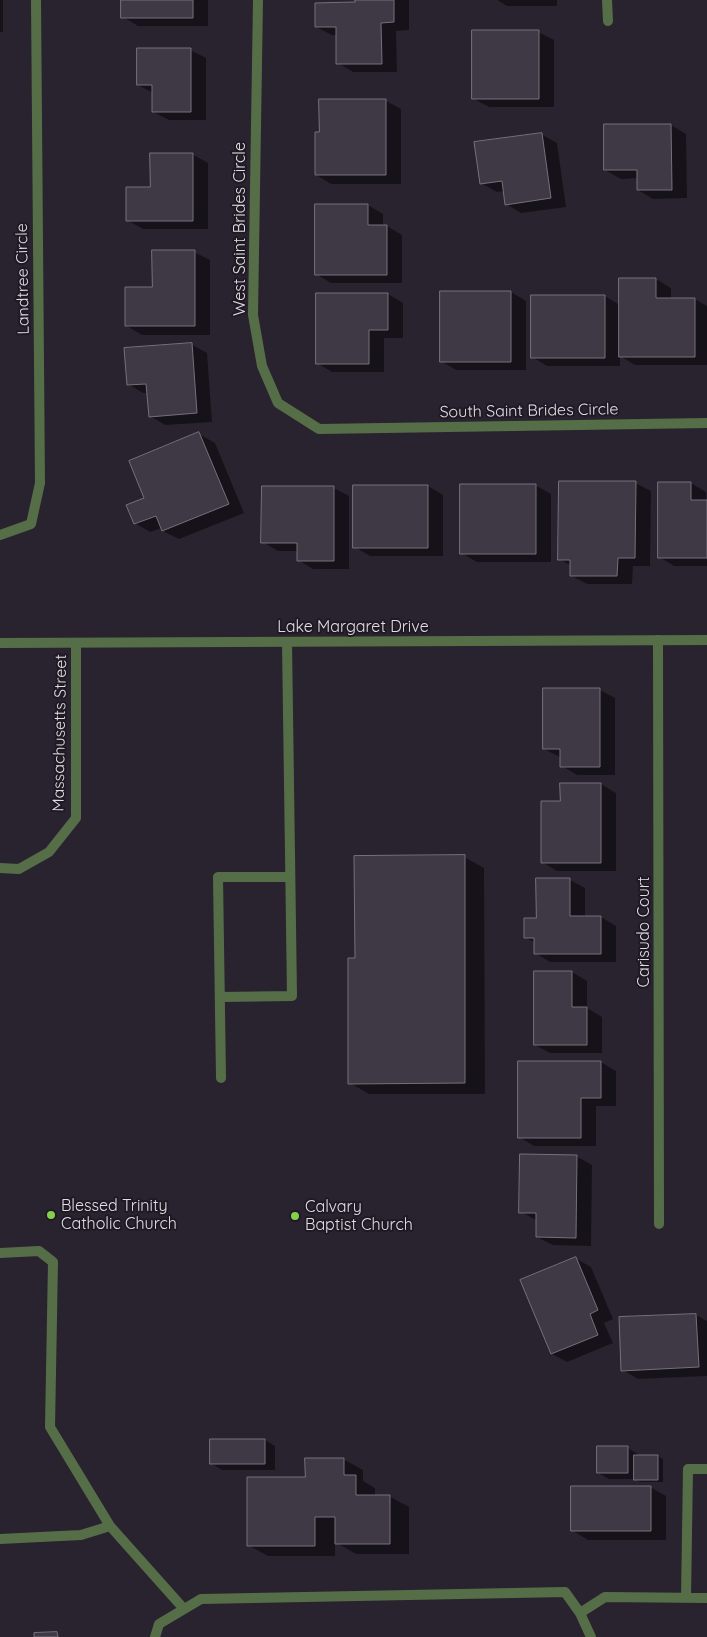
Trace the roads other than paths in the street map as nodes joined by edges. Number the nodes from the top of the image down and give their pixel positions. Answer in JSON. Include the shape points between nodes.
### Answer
{"nodes":[{"id":1,"x":36,"y":0,"type":"edge"},
{"id":2,"x":258,"y":0,"type":"edge"},
{"id":3,"x":608,"y":0,"type":"edge"},
{"id":4,"x":608,"y":22,"type":"dead end"},
{"id":5,"x":707,"y":423,"type":"edge"},
{"id":6,"x":351,"y":428,"type":"joint"},
{"id":7,"x":0,"y":534,"type":"edge"},
{"id":8,"x":658,"y":640,"type":"junction"},
{"id":9,"x":707,"y":640,"type":"edge"},
{"id":10,"x":287,"y":642,"type":"junction"},
{"id":11,"x":0,"y":643,"type":"edge"},
{"id":12,"x":76,"y":643,"type":"junction"},
{"id":13,"x":0,"y":868,"type":"edge"},
{"id":14,"x":290,"y":878,"type":"junction"},
{"id":15,"x":220,"y":997,"type":"junction"},
{"id":16,"x":221,"y":1078,"type":"dead end"},
{"id":17,"x":659,"y":1224,"type":"dead end"},
{"id":18,"x":0,"y":1253,"type":"edge"},
{"id":19,"x":707,"y":1468,"type":"edge"},
{"id":20,"x":110,"y":1526,"type":"junction"},
{"id":21,"x":0,"y":1539,"type":"edge"},
{"id":22,"x":686,"y":1598,"type":"junction"},
{"id":23,"x":707,"y":1598,"type":"edge"},
{"id":24,"x":184,"y":1609,"type":"junction"},
{"id":25,"x":580,"y":1613,"type":"junction"},
{"id":26,"x":155,"y":1637,"type":"edge"},
{"id":27,"x":591,"y":1637,"type":"edge"}],
"edges":[{"from":1,"to":7,"type":"street","name":"Landtree Circle","via":[[40,482],[31,524]]},
{"from":2,"to":6,"type":"street","name":"West Saint Brides Circle","via":[[253,315],[262,366],[278,404],[319,428]]},
{"from":3,"to":4,"type":"street"},
{"from":5,"to":6,"type":"street","name":"South Saint Brides Circle"},
{"from":8,"to":9,"type":"street","name":"Lake Margaret Drive"},
{"from":8,"to":10,"type":"street","name":"Lake Margaret Drive"},
{"from":8,"to":17,"type":"street","name":"Carisudo Court"},
{"from":10,"to":12,"type":"street","name":"Lake Margaret Drive"},
{"from":10,"to":14,"type":"street"},
{"from":11,"to":12,"type":"street","name":"Lake Margaret Drive"},
{"from":12,"to":13,"type":"street","name":"Massachusetts Street","via":[[76,818],[48,852],[19,869]]},
{"from":14,"to":15,"type":"street","via":[[292,996]]},
{"from":14,"to":15,"type":"street","via":[[218,877]]},
{"from":15,"to":16,"type":"street"},
{"from":18,"to":20,"type":"street","via":[[39,1251],[53,1262],[50,1427]]},
{"from":19,"to":22,"type":"street","via":[[688,1469]]},
{"from":20,"to":21,"type":"street","via":[[81,1535]]},
{"from":20,"to":24,"type":"street"},
{"from":22,"to":23,"type":"street"},
{"from":22,"to":25,"type":"street","via":[[605,1597]]},
{"from":24,"to":25,"type":"street","via":[[201,1599],[565,1592]]},
{"from":24,"to":26,"type":"street","via":[[159,1624]]},
{"from":25,"to":27,"type":"street"}]}
